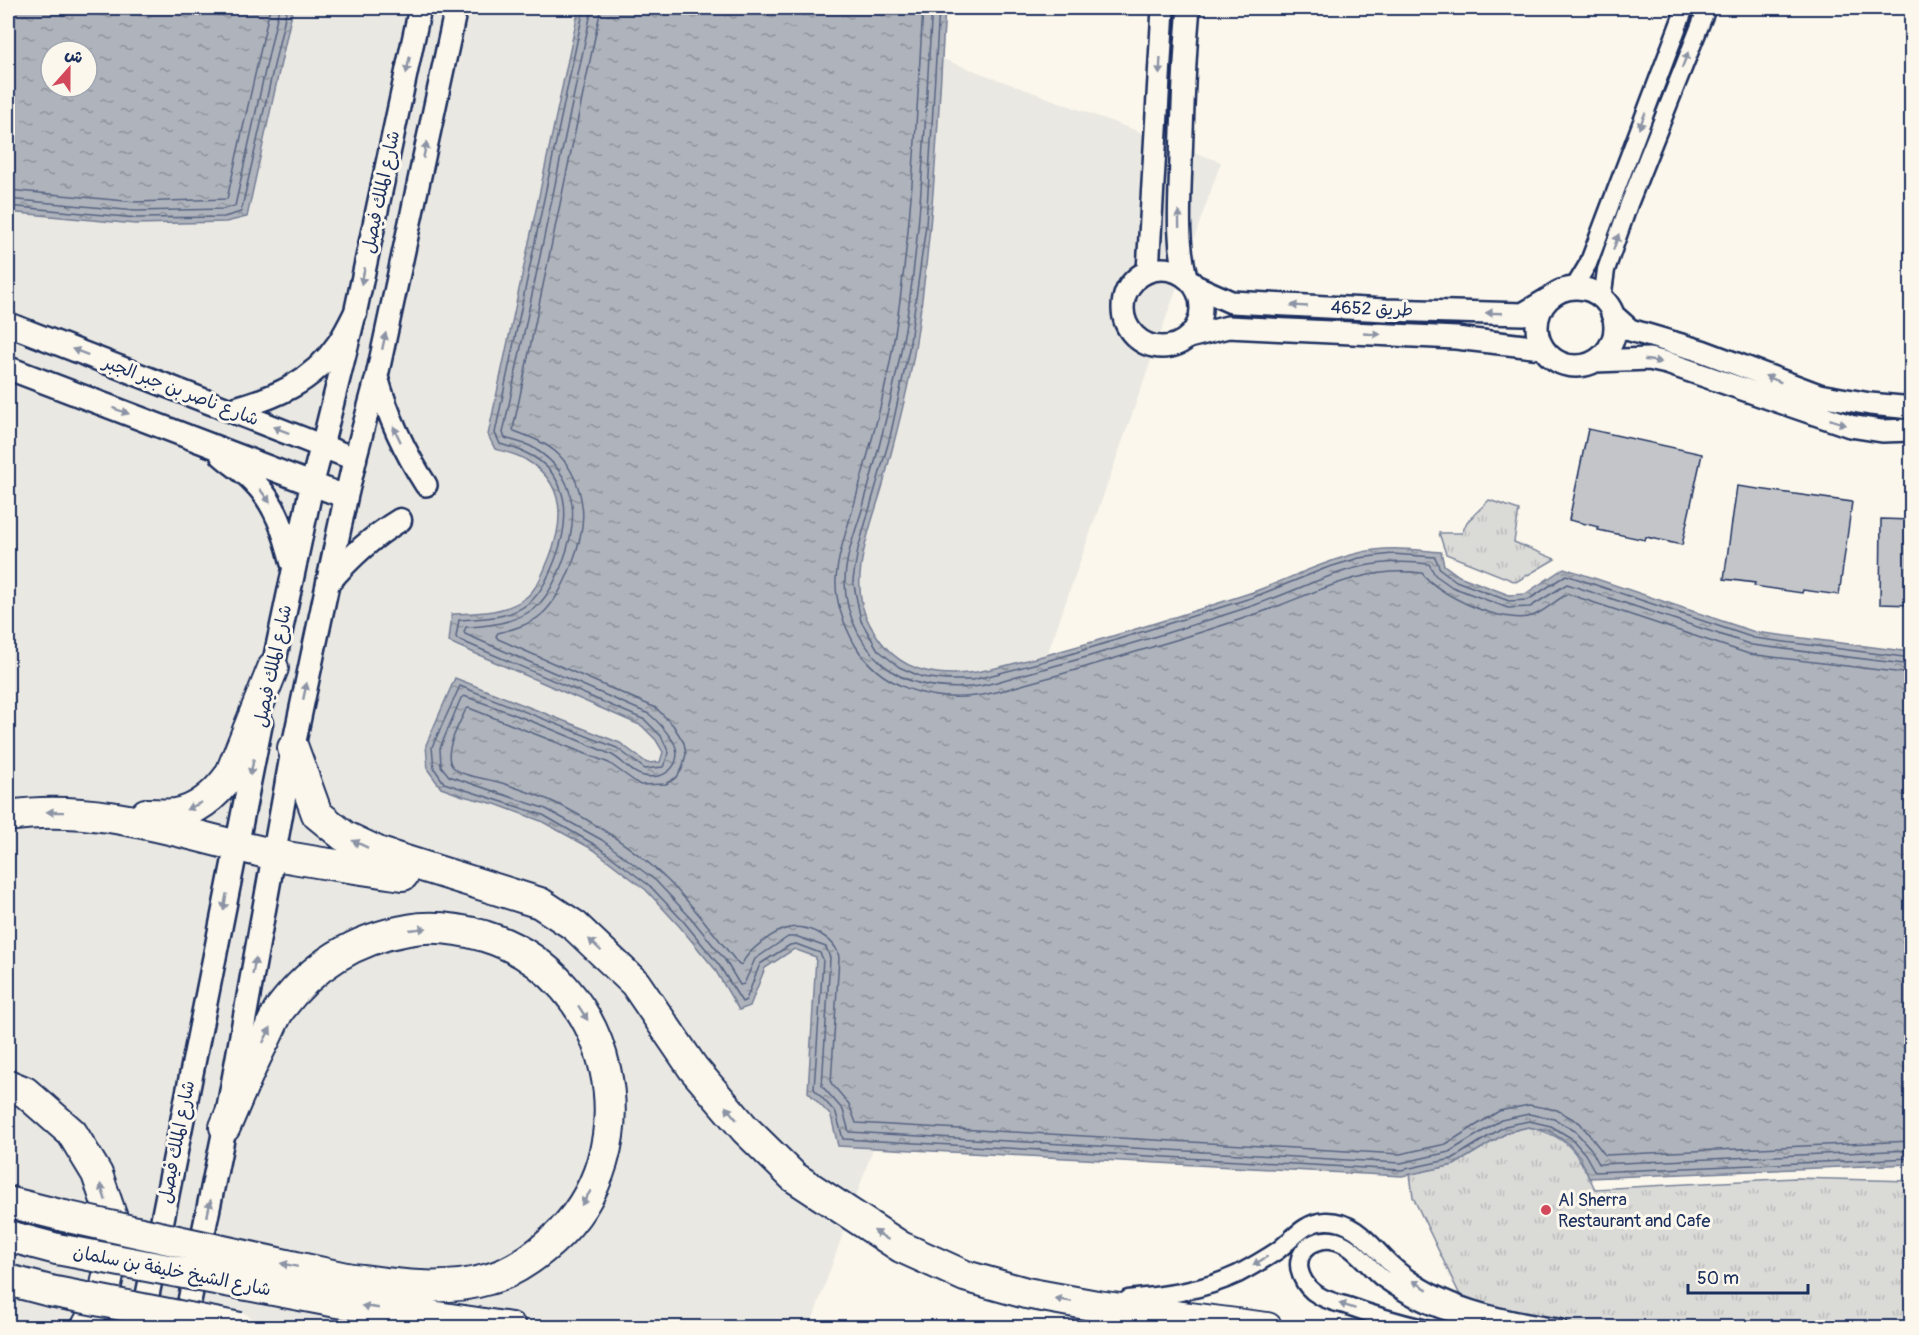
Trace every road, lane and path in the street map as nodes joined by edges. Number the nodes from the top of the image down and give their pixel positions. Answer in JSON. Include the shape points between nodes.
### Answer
{"nodes":[{"id":1,"x":420,"y":8,"type":"edge"},
{"id":2,"x":456,"y":8,"type":"edge"},
{"id":3,"x":1163,"y":8,"type":"edge"},
{"id":4,"x":1189,"y":8,"type":"edge"},
{"id":5,"x":1685,"y":8,"type":"edge"},
{"id":6,"x":1707,"y":8,"type":"edge"},
{"id":7,"x":1148,"y":271,"type":"junction"},
{"id":8,"x":1191,"y":282,"type":"junction"},
{"id":9,"x":1573,"y":289,"type":"junction"},
{"id":10,"x":1548,"y":299,"type":"junction"},
{"id":11,"x":1607,"y":306,"type":"junction"},
{"id":12,"x":355,"y":314,"type":"junction"},
{"id":13,"x":8,"y":324,"type":"edge"},
{"id":14,"x":1189,"y":337,"type":"junction"},
{"id":15,"x":1542,"y":348,"type":"junction"},
{"id":16,"x":1595,"y":362,"type":"junction"},
{"id":17,"x":8,"y":368,"type":"edge"},
{"id":18,"x":376,"y":376,"type":"junction"},
{"id":19,"x":1911,"y":408,"type":"edge"},
{"id":20,"x":230,"y":410,"type":"junction"},
{"id":21,"x":1911,"y":430,"type":"edge"},
{"id":22,"x":207,"y":443,"type":"junction"},
{"id":23,"x":322,"y":446,"type":"junction"},
{"id":24,"x":356,"y":459,"type":"junction"},
{"id":25,"x":312,"y":484,"type":"junction"},
{"id":26,"x":426,"y":485,"type":"dead end"},
{"id":27,"x":346,"y":497,"type":"junction"},
{"id":28,"x":400,"y":520,"type":"dead end"},
{"id":29,"x":293,"y":568,"type":"junction"},
{"id":30,"x":327,"y":586,"type":"junction"},
{"id":31,"x":273,"y":668,"type":"junction"},
{"id":32,"x":293,"y":748,"type":"junction"},
{"id":33,"x":88,"y":814,"type":"junction"},
{"id":34,"x":8,"y":816,"type":"edge"},
{"id":35,"x":236,"y":845,"type":"junction"},
{"id":36,"x":273,"y":854,"type":"junction"},
{"id":37,"x":495,"y":889,"type":"junction"},
{"id":38,"x":8,"y":1085,"type":"edge"},
{"id":39,"x":225,"y":1127,"type":"junction"},
{"id":40,"x":8,"y":1203,"type":"edge"},
{"id":41,"x":8,"y":1236,"type":"edge"},
{"id":42,"x":8,"y":1280,"type":"edge"},
{"id":43,"x":342,"y":1290,"type":"junction"},
{"id":44,"x":1103,"y":1306,"type":"junction"},
{"id":45,"x":1514,"y":1320,"type":"junction"},
{"id":46,"x":86,"y":1328,"type":"edge"},
{"id":47,"x":141,"y":1328,"type":"edge"},
{"id":48,"x":184,"y":1328,"type":"edge"},
{"id":49,"x":240,"y":1328,"type":"edge"},
{"id":50,"x":511,"y":1328,"type":"edge"},
{"id":51,"x":1267,"y":1328,"type":"edge"},
{"id":52,"x":1423,"y":1328,"type":"edge"},
{"id":53,"x":1560,"y":1328,"type":"edge"}],
"edges":[{"from":1,"to":12,"type":"street","name":"شارع الملك فيصل","one_way":true},
{"from":18,"to":2,"type":"street","name":"شارع الملك فيصل","one_way":true},
{"from":3,"to":7,"type":"street","one_way":true},
{"from":8,"to":4,"type":"street","one_way":true,"via":[[1182,259],[1179,218]]},
{"from":5,"to":9,"type":"street","one_way":true,"via":[[1588,264]]},
{"from":11,"to":6,"type":"street","one_way":true,"via":[[1606,270]]},
{"from":7,"to":8,"type":"street","via":[[1175,271]]},
{"from":7,"to":14,"type":"street","via":[[1126,291],[1126,324],[1134,336],[1161,348]]},
{"from":10,"to":8,"type":"street","name":"طريق 4652","one_way":true,"via":[[1523,314],[1386,310],[1231,302]]},
{"from":8,"to":14,"type":"street","via":[[1201,299],[1202,312]]},
{"from":9,"to":10,"type":"street"},
{"from":9,"to":11,"type":"street","via":[[1584,289]]},
{"from":10,"to":15,"type":"street","via":[[1537,322]]},
{"from":11,"to":16,"type":"street","via":[[1615,327],[1612,341]]},
{"from":19,"to":11,"type":"street","one_way":true,"via":[[1819,396],[1702,351],[1630,330]]},
{"from":12,"to":20,"type":"main road","via":[[339,343],[318,368],[292,388],[262,402]]},
{"from":12,"to":23,"type":"street","name":"شارع الملك فيصل"},
{"from":20,"to":13,"type":"main road","name":"شارع ناصر بن جبر الجبر","one_way":true},
{"from":14,"to":15,"type":"street","name":"طريق 4652","one_way":true,"via":[[1228,327],[1456,338]]},
{"from":15,"to":16,"type":"street","via":[[1560,363],[1572,366]]},
{"from":16,"to":21,"type":"street","one_way":true,"via":[[1649,359],[1850,426]]},
{"from":17,"to":22,"type":"main road","one_way":true},
{"from":18,"to":24,"type":"street","name":"شارع الملك فيصل"},
{"from":26,"to":18,"type":"street","one_way":true,"via":[[392,422]]},
{"from":23,"to":20,"type":"main road","name":"شارع ناصر بن جبر الجبر","one_way":true},
{"from":22,"to":25,"type":"main road"},
{"from":22,"to":29,"type":"main road","one_way":true,"via":[[255,483],[274,509],[285,533]]},
{"from":23,"to":24,"type":"main road","name":"شارع ناصر بن جبر الجبر"},
{"from":23,"to":25,"type":"main road","name":"شارع الملك فيصل"},
{"from":24,"to":27,"type":"main road","name":"شارع الملك فيصل"},
{"from":25,"to":27,"type":"main road"},
{"from":25,"to":29,"type":"main road","name":"شارع الملك فيصل"},
{"from":27,"to":30,"type":"main road","name":"شارع الملك فيصل"},
{"from":28,"to":30,"type":"main road","via":[[352,556]]},
{"from":29,"to":31,"type":"main road","name":"شارع الملك فيصل"},
{"from":32,"to":30,"type":"main road","name":"شارع الملك فيصل","one_way":true},
{"from":31,"to":33,"type":"highway","one_way":true,"via":[[230,775],[211,796],[176,814]]},
{"from":31,"to":35,"type":"main road","name":"شارع الملك فيصل","one_way":true},
{"from":32,"to":36,"type":"main road","name":"شارع الملك فيصل"},
{"from":37,"to":32,"type":"highway","one_way":true,"via":[[380,853],[344,836],[317,814]]},
{"from":33,"to":34,"type":"highway","one_way":true,"via":[[43,812]]},
{"from":33,"to":35,"type":"highway","via":[[144,822]]},
{"from":35,"to":36,"type":"highway"},
{"from":35,"to":47,"type":"main road","name":"شارع الملك فيصل","one_way":true},
{"from":36,"to":37,"type":"highway"},
{"from":39,"to":36,"type":"main road","name":"شارع الملك فيصل","one_way":true},
{"from":44,"to":37,"type":"highway","one_way":true,"via":[[1026,1293],[965,1276],[901,1247],[794,1177],[745,1129],[693,1068],[635,983],[575,926],[540,903]]},
{"from":46,"to":38,"type":"highway","one_way":true,"via":[[104,1296],[113,1221],[97,1174],[72,1133],[25,1092]]},
{"from":39,"to":43,"type":"highway","one_way":true,"via":[[279,1010],[307,977],[342,951],[382,934],[422,927],[463,930],[502,942],[538,962],[568,990],[590,1024],[605,1064],[611,1107],[606,1150],[592,1190],[566,1228],[532,1259],[491,1279],[446,1288]]},
{"from":48,"to":39,"type":"main road","name":"شارع الملك فيصل","one_way":true},
{"from":43,"to":40,"type":"highway","one_way":true,"bridge":true},
{"from":41,"to":43,"type":"highway","name":"شارع الشيخ خليفة بن سلمان","bridge":true,"via":[[57,1249]]},
{"from":42,"to":49,"type":"highway","bridge":true},
{"from":50,"to":43,"type":"highway","one_way":true},
{"from":45,"to":44,"type":"street","one_way":true,"via":[[1459,1304],[1424,1288],[1391,1265],[1360,1234],[1329,1221],[1300,1230],[1278,1250],[1216,1283],[1173,1295],[1129,1298]]},
{"from":44,"to":51,"type":"highway"},
{"from":52,"to":45,"type":"street","one_way":true,"via":[[1318,1296],[1301,1275],[1299,1262],[1304,1250],[1324,1240],[1338,1242],[1398,1289],[1435,1309],[1492,1321]]},
{"from":45,"to":53,"type":"street"}]}
